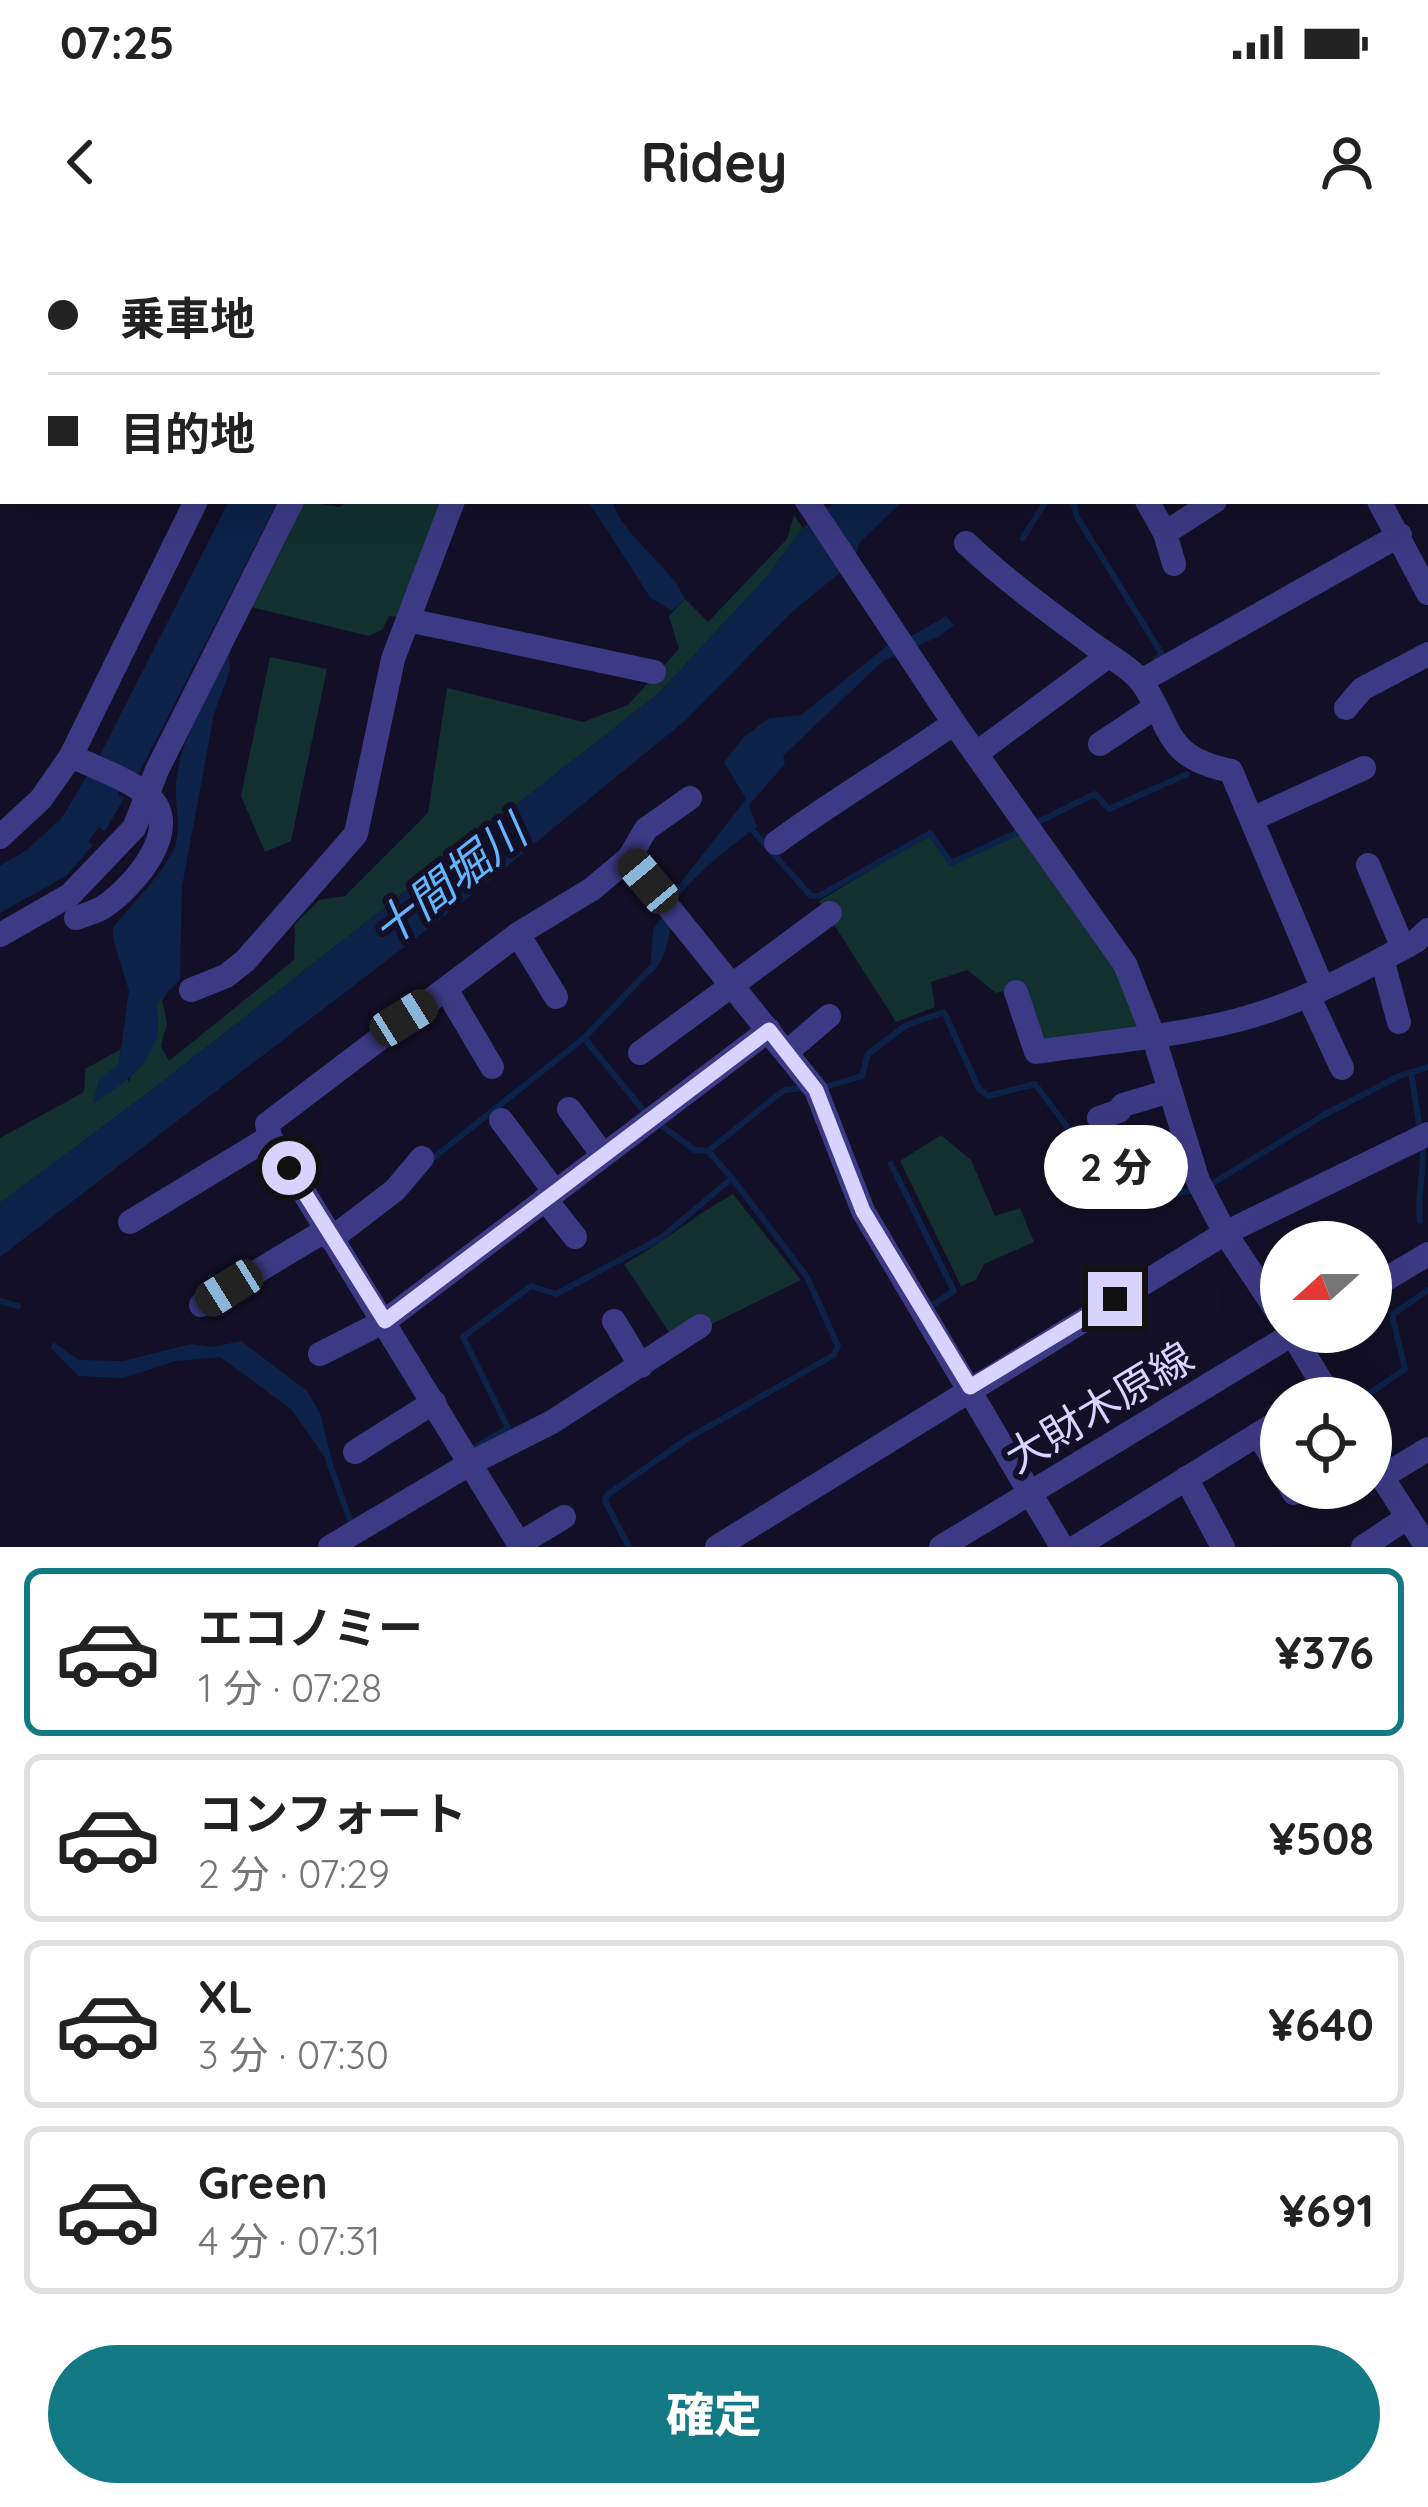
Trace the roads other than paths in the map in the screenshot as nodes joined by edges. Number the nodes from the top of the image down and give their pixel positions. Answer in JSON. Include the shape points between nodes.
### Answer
{"nodes":[{"id":1,"x":195,"y":504,"type":"edge"},
{"id":2,"x":290,"y":504,"type":"edge"},
{"id":3,"x":452,"y":504,"type":"edge"},
{"id":4,"x":1150,"y":504,"type":"edge"},
{"id":5,"x":1210,"y":504,"type":"edge"},
{"id":6,"x":1381,"y":504,"type":"edge"},
{"id":7,"x":811,"y":505,"type":"edge"},
{"id":8,"x":1165,"y":533,"type":"junction"},
{"id":9,"x":1400,"y":535,"type":"junction"},
{"id":10,"x":966,"y":543,"type":"dead end"},
{"id":11,"x":1174,"y":564,"type":"dead end"},
{"id":12,"x":1428,"y":593,"type":"edge"},
{"id":13,"x":408,"y":620,"type":"junction"},
{"id":14,"x":1428,"y":654,"type":"edge"},
{"id":15,"x":1108,"y":656,"type":"junction"},
{"id":16,"x":654,"y":672,"type":"dead end"},
{"id":17,"x":1141,"y":681,"type":"junction"},
{"id":18,"x":1154,"y":708,"type":"junction"},
{"id":19,"x":1346,"y":708,"type":"dead end"},
{"id":20,"x":954,"y":723,"type":"junction"},
{"id":21,"x":1100,"y":744,"type":"dead end"},
{"id":22,"x":977,"y":753,"type":"junction"},
{"id":23,"x":77,"y":759,"type":"junction"},
{"id":24,"x":1364,"y":768,"type":"dead end"},
{"id":25,"x":144,"y":793,"type":"junction"},
{"id":26,"x":690,"y":799,"type":"dead end"},
{"id":27,"x":1254,"y":818,"type":"junction"},
{"id":28,"x":0,"y":837,"type":"edge"},
{"id":29,"x":776,"y":843,"type":"dead end"},
{"id":30,"x":629,"y":858,"type":"junction"},
{"id":31,"x":1368,"y":865,"type":"dead end"},
{"id":32,"x":830,"y":914,"type":"dead end"},
{"id":33,"x":76,"y":918,"type":"dead end"},
{"id":34,"x":1428,"y":930,"type":"edge"},
{"id":35,"x":518,"y":934,"type":"junction"},
{"id":36,"x":0,"y":935,"type":"edge"},
{"id":37,"x":1392,"y":954,"type":"junction"},
{"id":38,"x":733,"y":985,"type":"junction"},
{"id":39,"x":190,"y":991,"type":"dead end"},
{"id":40,"x":447,"y":991,"type":"junction"},
{"id":41,"x":1316,"y":991,"type":"junction"},
{"id":42,"x":1016,"y":992,"type":"dead end"},
{"id":43,"x":556,"y":997,"type":"dead end"},
{"id":44,"x":829,"y":1016,"type":"dead end"},
{"id":45,"x":1399,"y":1022,"type":"dead end"},
{"id":46,"x":769,"y":1030,"type":"junction"},
{"id":47,"x":1154,"y":1035,"type":"junction"},
{"id":48,"x":787,"y":1052,"type":"junction"},
{"id":49,"x":640,"y":1053,"type":"dead end"},
{"id":50,"x":492,"y":1066,"type":"dead end"},
{"id":51,"x":1342,"y":1068,"type":"dead end"},
{"id":52,"x":1170,"y":1091,"type":"junction"},
{"id":53,"x":569,"y":1109,"type":"dead end"},
{"id":54,"x":1099,"y":1118,"type":"dead end"},
{"id":55,"x":501,"y":1120,"type":"dead end"},
{"id":56,"x":270,"y":1137,"type":"junction"},
{"id":57,"x":1420,"y":1138,"type":"edge"},
{"id":58,"x":1187,"y":1148,"type":"junction"},
{"id":59,"x":603,"y":1155,"type":"junction"},
{"id":60,"x":422,"y":1157,"type":"dead end"},
{"id":61,"x":1129,"y":1165,"type":"dead end"},
{"id":62,"x":550,"y":1195,"type":"junction"},
{"id":63,"x":130,"y":1222,"type":"dead end"},
{"id":64,"x":1225,"y":1233,"type":"junction"},
{"id":65,"x":328,"y":1234,"type":"junction"},
{"id":66,"x":575,"y":1237,"type":"dead end"},
{"id":67,"x":1428,"y":1254,"type":"edge"},
{"id":68,"x":1392,"y":1275,"type":"edge"},
{"id":69,"x":1260,"y":1285,"type":"edge"},
{"id":70,"x":202,"y":1305,"type":"dead end"},
{"id":71,"x":385,"y":1321,"type":"junction"},
{"id":72,"x":614,"y":1321,"type":"dead end"},
{"id":73,"x":700,"y":1326,"type":"dead end"},
{"id":74,"x":1260,"y":1348,"type":"edge"},
{"id":75,"x":320,"y":1354,"type":"dead end"},
{"id":76,"x":641,"y":1366,"type":"junction"},
{"id":77,"x":970,"y":1387,"type":"junction"},
{"id":78,"x":434,"y":1402,"type":"junction"},
{"id":79,"x":1258,"y":1434,"type":"joint"},
{"id":80,"x":1260,"y":1437,"type":"edge"},
{"id":81,"x":1428,"y":1448,"type":"edge"},
{"id":82,"x":355,"y":1452,"type":"dead end"},
{"id":83,"x":466,"y":1456,"type":"junction"},
{"id":84,"x":1392,"y":1462,"type":"edge"},
{"id":85,"x":1186,"y":1478,"type":"junction"},
{"id":86,"x":1392,"y":1492,"type":"edge"},
{"id":87,"x":1032,"y":1495,"type":"junction"},
{"id":88,"x":564,"y":1517,"type":"dead end"},
{"id":89,"x":1408,"y":1517,"type":"junction"},
{"id":90,"x":520,"y":1546,"type":"edge"},
{"id":91,"x":330,"y":1547,"type":"edge"},
{"id":92,"x":717,"y":1547,"type":"edge"},
{"id":93,"x":940,"y":1547,"type":"edge"},
{"id":94,"x":1062,"y":1547,"type":"edge"},
{"id":95,"x":1076,"y":1547,"type":"edge"},
{"id":96,"x":1222,"y":1547,"type":"edge"},
{"id":97,"x":1363,"y":1547,"type":"edge"},
{"id":98,"x":1427,"y":1547,"type":"edge"}],
"edges":[{"from":1,"to":23,"type":"street"},
{"from":2,"to":25,"type":"street"},
{"from":3,"to":13,"type":"street"},
{"from":4,"to":8,"type":"street"},
{"from":5,"to":8,"type":"street"},
{"from":6,"to":9,"type":"street"},
{"from":7,"to":20,"type":"street"},
{"from":8,"to":11,"type":"street"},
{"from":9,"to":12,"type":"street"},
{"from":9,"to":17,"type":"street"},
{"from":10,"to":15,"type":"street"},
{"from":13,"to":16,"type":"street"},
{"from":13,"to":39,"type":"street","via":[[356,834],[245,961]]},
{"from":14,"to":19,"type":"street","via":[[1362,689]]},
{"from":15,"to":17,"type":"street"},
{"from":15,"to":22,"type":"street"},
{"from":17,"to":18,"type":"street"},
{"from":18,"to":21,"type":"street"},
{"from":18,"to":27,"type":"street","via":[[1181,751],[1231,771]]},
{"from":20,"to":22,"type":"street"},
{"from":20,"to":29,"type":"street"},
{"from":22,"to":47,"type":"street","via":[[1125,964]]},
{"from":23,"to":25,"type":"street"},
{"from":23,"to":28,"type":"street"},
{"from":24,"to":27,"type":"street"},
{"from":25,"to":33,"type":"street","via":[[160,811],[150,861],[103,908]]},
{"from":25,"to":36,"type":"street","via":[[134,828],[70,895]]},
{"from":26,"to":30,"type":"street","via":[[646,829]]},
{"from":27,"to":41,"type":"street"},
{"from":30,"to":35,"type":"street"},
{"from":30,"to":38,"type":"street"},
{"from":31,"to":37,"type":"street"},
{"from":32,"to":38,"type":"street"},
{"from":34,"to":37,"type":"street"},
{"from":35,"to":40,"type":"street"},
{"from":35,"to":43,"type":"street"},
{"from":37,"to":41,"type":"street"},
{"from":37,"to":45,"type":"street"},
{"from":38,"to":46,"type":"street"},
{"from":38,"to":49,"type":"street"},
{"from":40,"to":50,"type":"street"},
{"from":40,"to":56,"type":"street","via":[[267,1124]]},
{"from":41,"to":47,"type":"street","via":[[1240,1020]]},
{"from":41,"to":51,"type":"street"},
{"from":42,"to":47,"type":"street","via":[[1036,1052]]},
{"from":44,"to":48,"type":"street"},
{"from":46,"to":48,"type":"street"},
{"from":46,"to":59,"type":"street"},
{"from":47,"to":52,"type":"street"},
{"from":48,"to":77,"type":"street","via":[[813,1086],[863,1211]]},
{"from":52,"to":54,"type":"street"},
{"from":52,"to":58,"type":"street"},
{"from":53,"to":59,"type":"street"},
{"from":55,"to":62,"type":"street"},
{"from":56,"to":63,"type":"street"},
{"from":56,"to":65,"type":"street"},
{"from":57,"to":64,"type":"street"},
{"from":58,"to":61,"type":"street"},
{"from":58,"to":64,"type":"street"},
{"from":59,"to":62,"type":"street"},
{"from":60,"to":65,"type":"street","via":[[395,1190]]},
{"from":62,"to":66,"type":"street"},
{"from":62,"to":71,"type":"street"},
{"from":64,"to":69,"type":"street"},
{"from":64,"to":77,"type":"street"},
{"from":65,"to":70,"type":"street"},
{"from":65,"to":71,"type":"street"},
{"from":67,"to":68,"type":"street"},
{"from":71,"to":75,"type":"street"},
{"from":71,"to":78,"type":"street"},
{"from":72,"to":76,"type":"street"},
{"from":73,"to":76,"type":"street"},
{"from":74,"to":87,"type":"street","name":"大財木原線"},
{"from":76,"to":83,"type":"street","via":[[552,1422]]},
{"from":77,"to":87,"type":"street"},
{"from":77,"to":92,"type":"street"},
{"from":78,"to":82,"type":"street"},
{"from":78,"to":83,"type":"street"},
{"from":79,"to":80,"type":"street"},
{"from":79,"to":85,"type":"street"},
{"from":81,"to":84,"type":"street"},
{"from":83,"to":90,"type":"street"},
{"from":83,"to":91,"type":"street"},
{"from":85,"to":95,"type":"street"},
{"from":85,"to":96,"type":"street"},
{"from":86,"to":89,"type":"street"},
{"from":87,"to":93,"type":"street","name":"大財木原線"},
{"from":87,"to":94,"type":"street"},
{"from":88,"to":90,"type":"street"},
{"from":89,"to":97,"type":"street"},
{"from":89,"to":98,"type":"street"}]}
